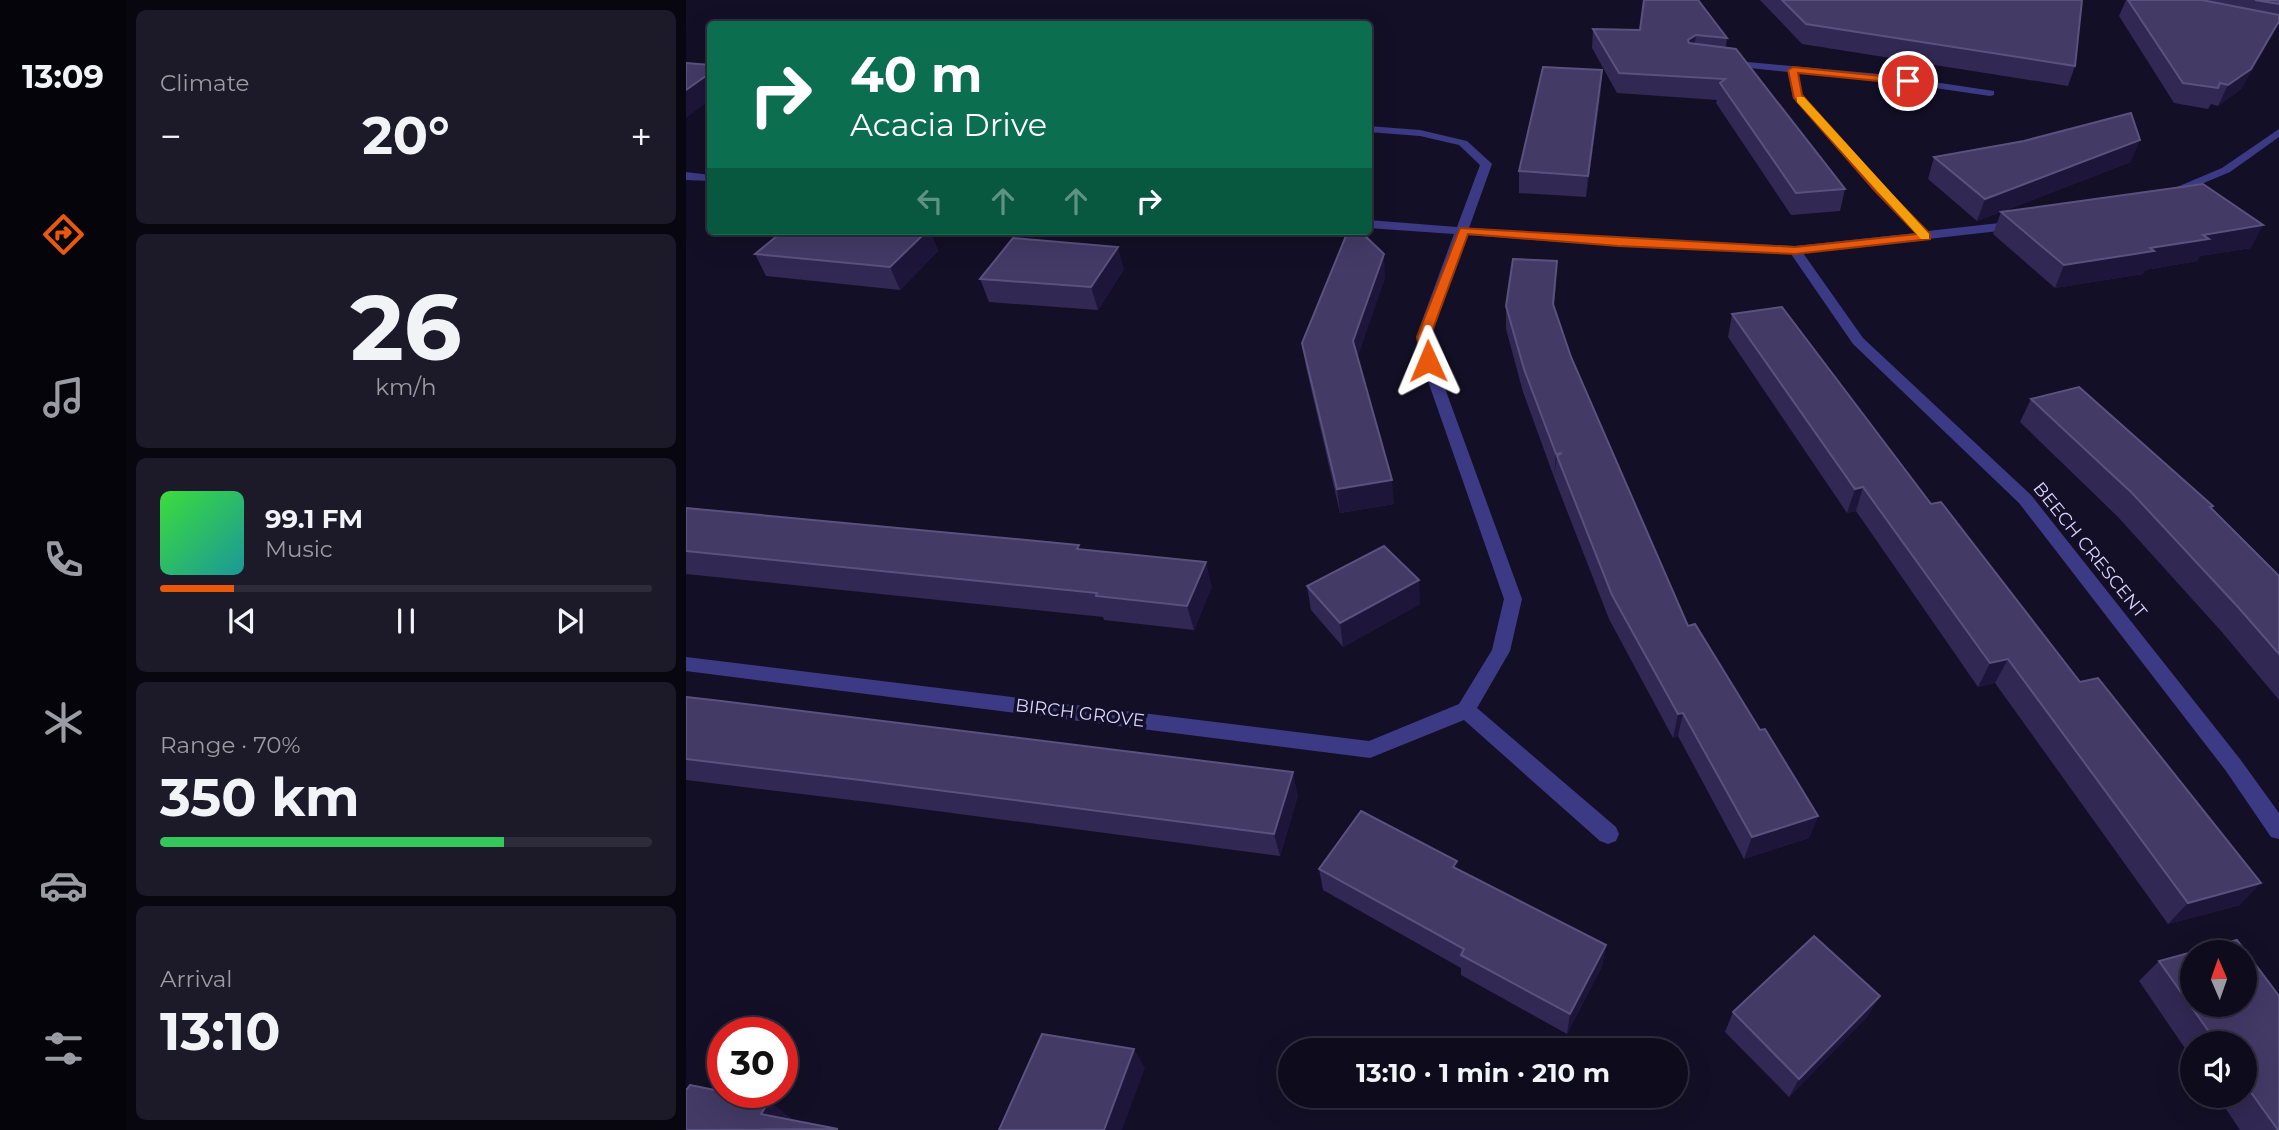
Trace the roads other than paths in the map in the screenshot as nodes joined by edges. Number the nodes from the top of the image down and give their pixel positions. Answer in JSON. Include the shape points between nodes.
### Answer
{"nodes":[{"id":1,"x":1718,"y":62,"type":"edge"},
{"id":2,"x":1793,"y":70,"type":"junction"},
{"id":3,"x":1990,"y":93,"type":"dead end"},
{"id":4,"x":1372,"y":130,"type":"edge"},
{"id":5,"x":2278,"y":134,"type":"edge"},
{"id":6,"x":686,"y":176,"type":"edge"},
{"id":7,"x":707,"y":178,"type":"edge"},
{"id":8,"x":2147,"y":200,"type":"edge"},
{"id":9,"x":2035,"y":223,"type":"edge"},
{"id":10,"x":1372,"y":224,"type":"edge"},
{"id":11,"x":1464,"y":230,"type":"junction"},
{"id":12,"x":1926,"y":236,"type":"junction"},
{"id":13,"x":1795,"y":250,"type":"junction"},
{"id":14,"x":686,"y":664,"type":"edge"},
{"id":15,"x":1466,"y":710,"type":"junction"},
{"id":16,"x":2279,"y":830,"type":"edge"},
{"id":17,"x":1608,"y":834,"type":"dead end"}],
"edges":[{"from":1,"to":2,"type":"street"},
{"from":2,"to":3,"type":"street"},
{"from":2,"to":12,"type":"street","via":[[1797,96]]},
{"from":4,"to":11,"type":"street","via":[[1420,133],[1463,143],[1486,164]]},
{"from":5,"to":8,"type":"street","via":[[2226,170]]},
{"from":6,"to":7,"type":"street"},
{"from":9,"to":12,"type":"street"},
{"from":10,"to":11,"type":"street"},
{"from":11,"to":13,"type":"street"},
{"from":11,"to":15,"type":"street","via":[[1423,337],[1513,599],[1501,651]]},
{"from":12,"to":13,"type":"street"},
{"from":13,"to":16,"type":"street","name":"BEECH CRESCENT","via":[[1858,341],[2025,499]]},
{"from":14,"to":15,"type":"street","name":"BIRCH GROVE","via":[[1370,750]]},
{"from":15,"to":17,"type":"street"}]}
